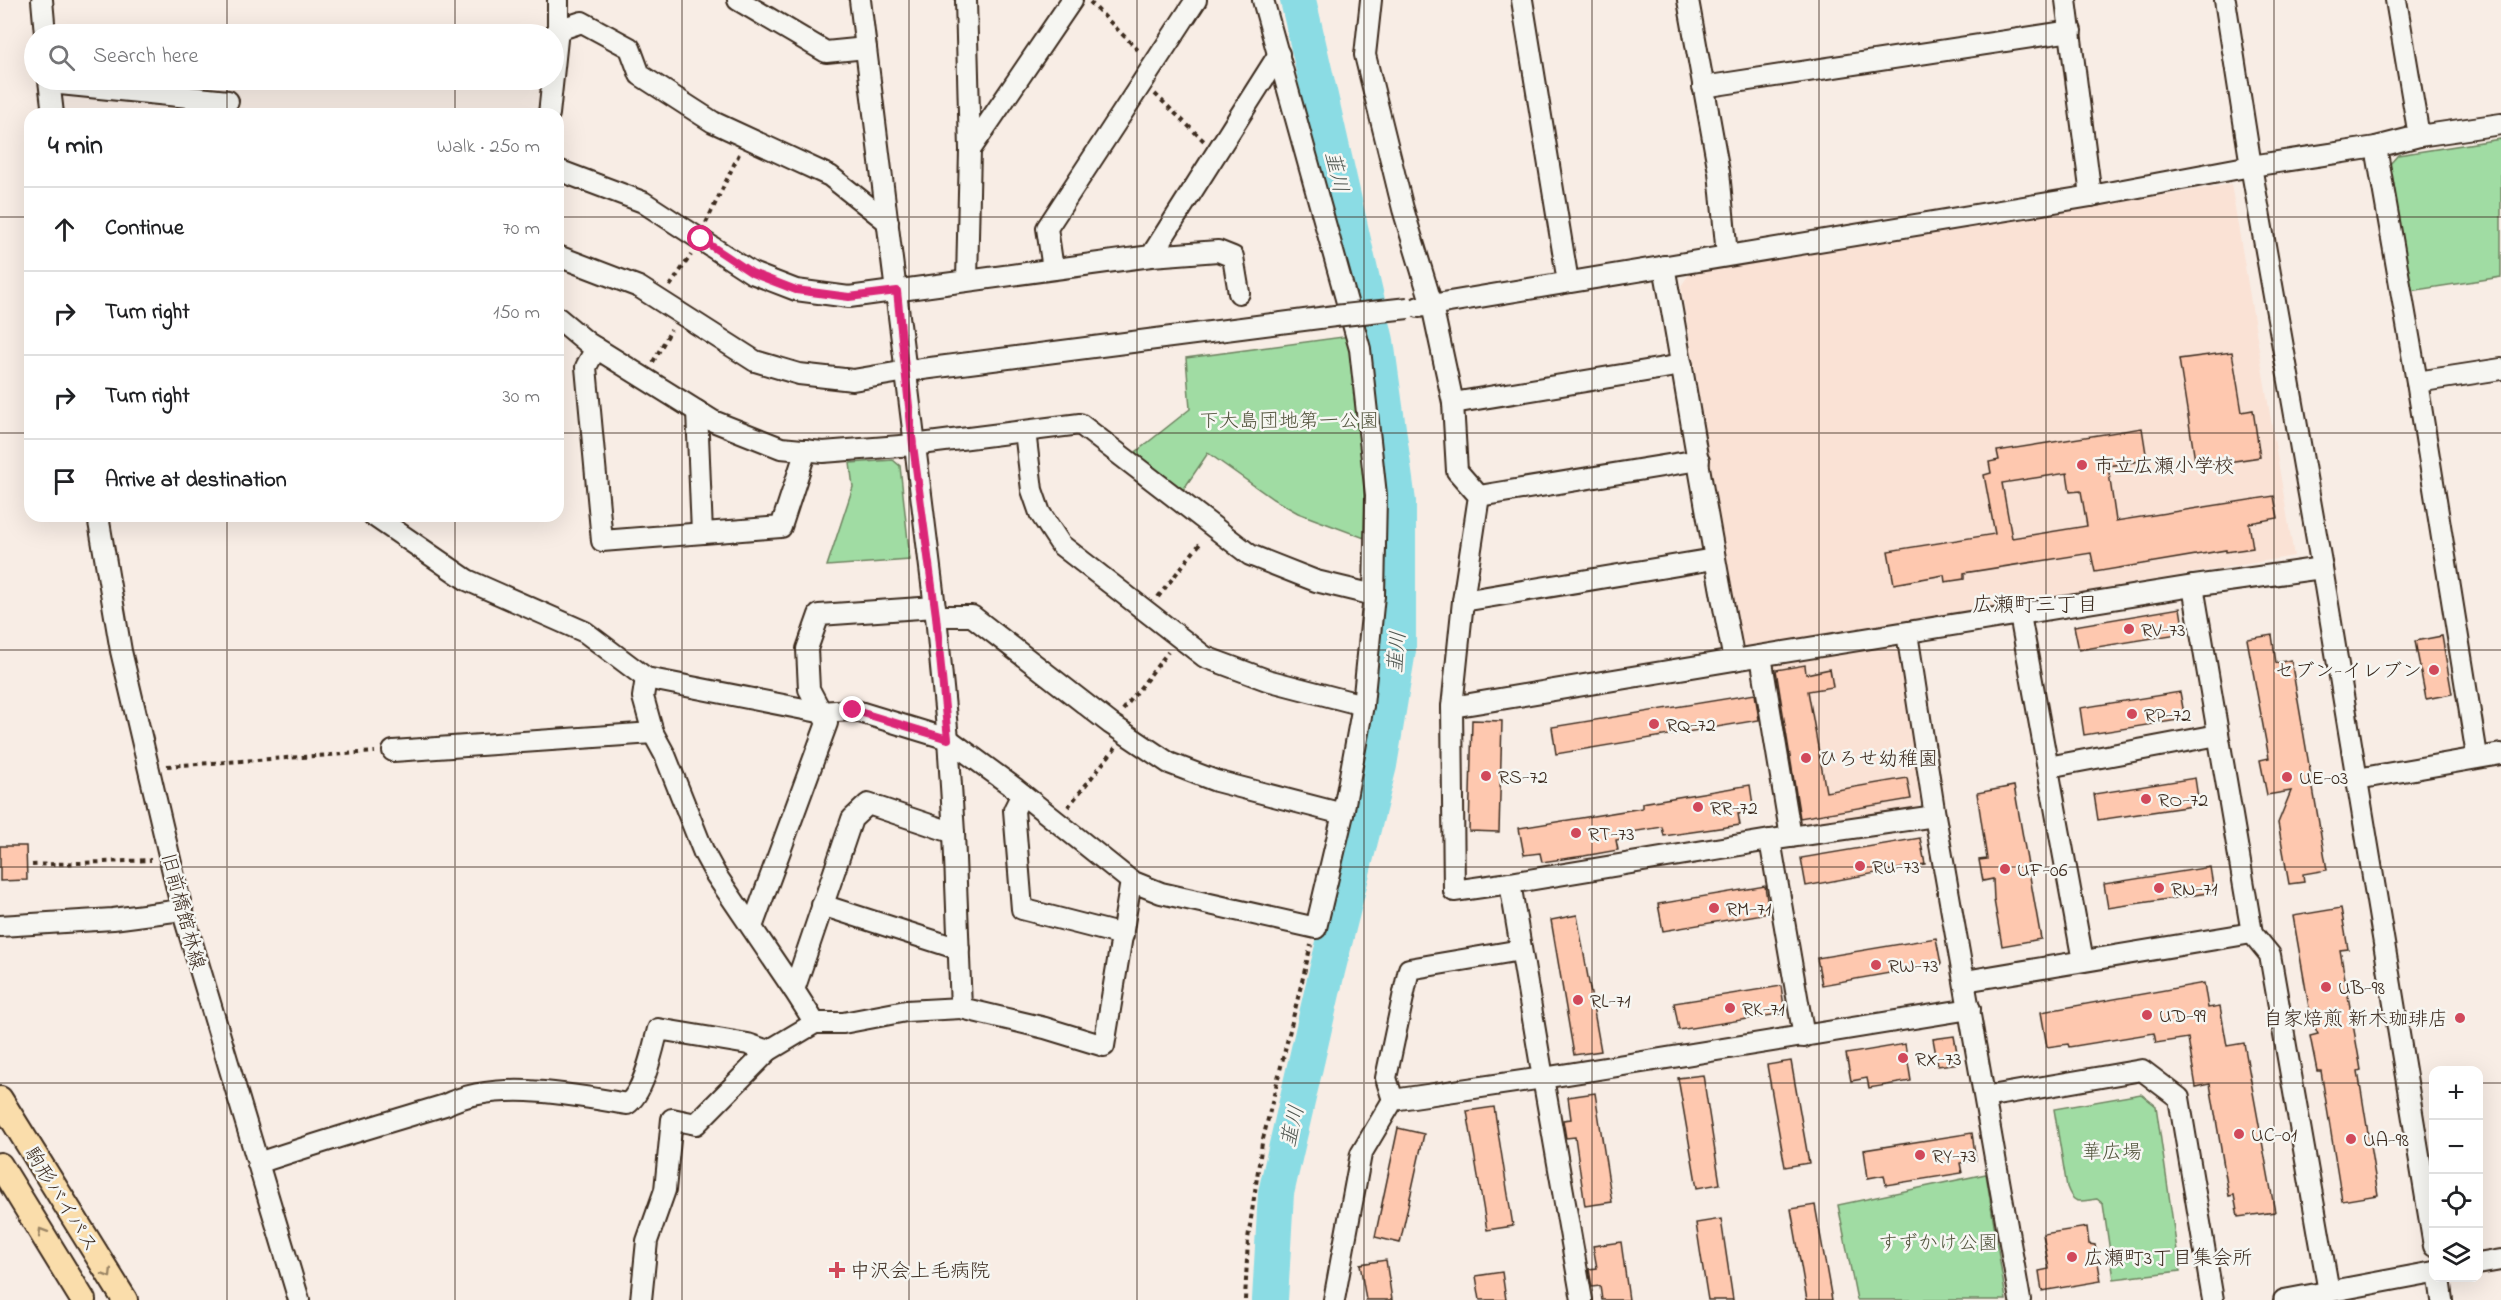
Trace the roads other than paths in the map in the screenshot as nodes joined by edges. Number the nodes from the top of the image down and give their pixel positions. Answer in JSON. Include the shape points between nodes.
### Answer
{"nodes":[{"id":1,"x":42,"y":0,"type":"edge"},
{"id":2,"x":558,"y":0,"type":"edge"},
{"id":3,"x":738,"y":0,"type":"edge"},
{"id":4,"x":860,"y":0,"type":"edge"},
{"id":5,"x":966,"y":0,"type":"edge"},
{"id":6,"x":1072,"y":0,"type":"edge"},
{"id":7,"x":1196,"y":0,"type":"edge"},
{"id":8,"x":1263,"y":0,"type":"edge"},
{"id":9,"x":1371,"y":0,"type":"edge"},
{"id":10,"x":1522,"y":0,"type":"edge"},
{"id":11,"x":1688,"y":0,"type":"edge"},
{"id":12,"x":2066,"y":0,"type":"edge"},
{"id":13,"x":2225,"y":0,"type":"edge"},
{"id":14,"x":2396,"y":0,"type":"edge"},
{"id":15,"x":44,"y":24,"type":"edge"},
{"id":16,"x":558,"y":24,"type":"edge"},
{"id":17,"x":564,"y":28,"type":"edge"},
{"id":18,"x":2072,"y":32,"type":"junction"},
{"id":19,"x":866,"y":48,"type":"junction"},
{"id":20,"x":1279,"y":54,"type":"junction"},
{"id":21,"x":1703,"y":87,"type":"junction"},
{"id":22,"x":51,"y":90,"type":"edge"},
{"id":23,"x":130,"y":90,"type":"edge"},
{"id":24,"x":552,"y":90,"type":"edge"},
{"id":25,"x":228,"y":101,"type":"dead end"},
{"id":26,"x":52,"y":108,"type":"edge"},
{"id":27,"x":550,"y":108,"type":"edge"},
{"id":28,"x":2501,"y":124,"type":"edge"},
{"id":29,"x":2419,"y":136,"type":"junction"},
{"id":30,"x":2376,"y":147,"type":"junction"},
{"id":31,"x":970,"y":150,"type":"junction"},
{"id":32,"x":2251,"y":166,"type":"junction"},
{"id":33,"x":564,"y":172,"type":"edge"},
{"id":34,"x":2091,"y":196,"type":"junction"},
{"id":35,"x":888,"y":222,"type":"junction"},
{"id":36,"x":1727,"y":255,"type":"junction"},
{"id":37,"x":1150,"y":256,"type":"junction"},
{"id":38,"x":564,"y":258,"type":"edge"},
{"id":39,"x":1664,"y":266,"type":"junction"},
{"id":40,"x":1053,"y":269,"type":"junction"},
{"id":41,"x":967,"y":280,"type":"junction"},
{"id":42,"x":1568,"y":282,"type":"junction"},
{"id":43,"x":897,"y":291,"type":"junction"},
{"id":44,"x":1239,"y":293,"type":"dead end"},
{"id":45,"x":1432,"y":305,"type":"junction"},
{"id":46,"x":564,"y":323,"type":"edge"},
{"id":47,"x":596,"y":348,"type":"junction"},
{"id":48,"x":1682,"y":365,"type":"junction"},
{"id":49,"x":2501,"y":369,"type":"edge"},
{"id":50,"x":907,"y":371,"type":"junction"},
{"id":51,"x":2417,"y":381,"type":"junction"},
{"id":52,"x":1454,"y":403,"type":"junction"},
{"id":53,"x":697,"y":411,"type":"junction"},
{"id":54,"x":1025,"y":430,"type":"junction"},
{"id":55,"x":913,"y":445,"type":"junction"},
{"id":56,"x":806,"y":450,"type":"junction"},
{"id":57,"x":1699,"y":460,"type":"junction"},
{"id":58,"x":1479,"y":496,"type":"junction"},
{"id":59,"x":99,"y":522,"type":"edge"},
{"id":60,"x":383,"y":522,"type":"edge"},
{"id":61,"x":702,"y":533,"type":"junction"},
{"id":62,"x":1714,"y":559,"type":"junction"},
{"id":63,"x":2322,"y":568,"type":"junction"},
{"id":64,"x":2193,"y":586,"type":"junction"},
{"id":65,"x":1374,"y":595,"type":"junction"},
{"id":66,"x":1463,"y":601,"type":"junction"},
{"id":67,"x":935,"y":611,"type":"junction"},
{"id":68,"x":2020,"y":615,"type":"junction"},
{"id":69,"x":1907,"y":633,"type":"junction"},
{"id":70,"x":1761,"y":656,"type":"junction"},
{"id":71,"x":1734,"y":660,"type":"junction"},
{"id":72,"x":646,"y":678,"type":"junction"},
{"id":73,"x":1364,"y":705,"type":"junction"},
{"id":74,"x":1452,"y":708,"type":"junction"},
{"id":75,"x":819,"y":712,"type":"junction"},
{"id":76,"x":653,"y":733,"type":"junction"},
{"id":77,"x":2218,"y":735,"type":"junction"},
{"id":78,"x":948,"y":739,"type":"junction"},
{"id":79,"x":393,"y":751,"type":"road end"},
{"id":80,"x":2501,"y":754,"type":"edge"},
{"id":81,"x":2477,"y":756,"type":"junction"},
{"id":82,"x":2048,"y":767,"type":"junction"},
{"id":83,"x":2357,"y":779,"type":"junction"},
{"id":84,"x":1022,"y":794,"type":"junction"},
{"id":85,"x":1343,"y":814,"type":"junction"},
{"id":86,"x":1935,"y":816,"type":"junction"},
{"id":87,"x":954,"y":833,"type":"junction"},
{"id":88,"x":1791,"y":837,"type":"junction"},
{"id":89,"x":1770,"y":840,"type":"junction"},
{"id":90,"x":1131,"y":881,"type":"junction"},
{"id":91,"x":1510,"y":883,"type":"junction"},
{"id":92,"x":822,"y":905,"type":"junction"},
{"id":93,"x":182,"y":910,"type":"junction"},
{"id":94,"x":0,"y":926,"type":"edge"},
{"id":95,"x":752,"y":927,"type":"junction"},
{"id":96,"x":2252,"y":933,"type":"junction"},
{"id":97,"x":1123,"y":935,"type":"junction"},
{"id":98,"x":959,"y":949,"type":"junction"},
{"id":99,"x":1521,"y":950,"type":"junction"},
{"id":100,"x":2083,"y":961,"type":"junction"},
{"id":101,"x":1965,"y":981,"type":"junction"},
{"id":102,"x":794,"y":990,"type":"junction"},
{"id":103,"x":961,"y":1008,"type":"junction"},
{"id":104,"x":1970,"y":1009,"type":"junction"},
{"id":105,"x":815,"y":1023,"type":"junction"},
{"id":106,"x":1804,"y":1037,"type":"junction"},
{"id":107,"x":768,"y":1051,"type":"junction"},
{"id":108,"x":1543,"y":1078,"type":"junction"},
{"id":109,"x":1985,"y":1098,"type":"junction"},
{"id":110,"x":0,"y":1099,"type":"edge"},
{"id":111,"x":1393,"y":1100,"type":"junction"},
{"id":112,"x":258,"y":1163,"type":"junction"},
{"id":113,"x":0,"y":1165,"type":"edge"},
{"id":114,"x":2430,"y":1228,"type":"edge"},
{"id":115,"x":2501,"y":1260,"type":"edge"},
{"id":116,"x":2483,"y":1263,"type":"edge"},
{"id":117,"x":2429,"y":1273,"type":"edge"},
{"id":118,"x":2440,"y":1282,"type":"edge"},
{"id":119,"x":2318,"y":1296,"type":"edge"},
{"id":120,"x":83,"y":1300,"type":"edge"},
{"id":121,"x":125,"y":1300,"type":"edge"},
{"id":122,"x":299,"y":1300,"type":"edge"},
{"id":123,"x":641,"y":1300,"type":"edge"},
{"id":124,"x":1334,"y":1300,"type":"edge"},
{"id":125,"x":1582,"y":1300,"type":"edge"},
{"id":126,"x":2020,"y":1300,"type":"edge"},
{"id":127,"x":2213,"y":1300,"type":"edge"},
{"id":128,"x":2284,"y":1300,"type":"edge"},
{"id":129,"x":2442,"y":1300,"type":"edge"}],
"edges":[{"from":1,"to":15,"type":"street"},
{"from":2,"to":16,"type":"street"},
{"from":3,"to":19,"type":"street","via":[[826,52]]},
{"from":4,"to":19,"type":"street"},
{"from":5,"to":31,"type":"street"},
{"from":6,"to":31,"type":"street"},
{"from":7,"to":40,"type":"street","via":[[1047,228]]},
{"from":8,"to":20,"type":"street"},
{"from":9,"to":45,"type":"street","via":[[1365,55],[1403,209]]},
{"from":10,"to":42,"type":"street"},
{"from":11,"to":21,"type":"street"},
{"from":12,"to":18,"type":"street"},
{"from":13,"to":32,"type":"street"},
{"from":14,"to":29,"type":"street"},
{"from":17,"to":35,"type":"street","via":[[582,22],[630,48],[640,75],[713,122],[830,176]]},
{"from":18,"to":21,"type":"street"},
{"from":18,"to":34,"type":"street"},
{"from":19,"to":35,"type":"street"},
{"from":20,"to":37,"type":"street"},
{"from":20,"to":65,"type":"street","via":[[1360,348],[1376,495]]},
{"from":21,"to":36,"type":"street","via":[[1719,172]]},
{"from":22,"to":26,"type":"street"},
{"from":23,"to":25,"type":"street"},
{"from":24,"to":27,"type":"street"},
{"from":28,"to":29,"type":"street"},
{"from":29,"to":30,"type":"street"},
{"from":30,"to":32,"type":"street"},
{"from":30,"to":51,"type":"street"},
{"from":31,"to":41,"type":"street"},
{"from":32,"to":34,"type":"street"},
{"from":32,"to":63,"type":"street"},
{"from":33,"to":43,"type":"street","via":[[644,202],[752,273],[796,290],[849,297]]},
{"from":34,"to":36,"type":"street"},
{"from":35,"to":43,"type":"street"},
{"from":36,"to":39,"type":"street"},
{"from":37,"to":40,"type":"street"},
{"from":37,"to":44,"type":"street","via":[[1218,251],[1233,256]]},
{"from":38,"to":50,"type":"street","via":[[639,287],[755,361],[799,374],[853,380]]},
{"from":39,"to":42,"type":"street"},
{"from":39,"to":48,"type":"street"},
{"from":40,"to":41,"type":"street"},
{"from":41,"to":43,"type":"street"},
{"from":42,"to":45,"type":"street"},
{"from":43,"to":50,"type":"street"},
{"from":45,"to":50,"type":"street","bridge":true},
{"from":45,"to":52,"type":"street"},
{"from":46,"to":47,"type":"street"},
{"from":47,"to":53,"type":"street"},
{"from":47,"to":61,"type":"street","via":[[586,367],[602,541]]},
{"from":48,"to":52,"type":"street"},
{"from":48,"to":57,"type":"street"},
{"from":49,"to":51,"type":"street"},
{"from":50,"to":55,"type":"street"},
{"from":51,"to":81,"type":"street"},
{"from":52,"to":58,"type":"street","via":[[1457,471]]},
{"from":53,"to":56,"type":"street","via":[[781,448]]},
{"from":53,"to":61,"type":"street"},
{"from":54,"to":55,"type":"street"},
{"from":54,"to":65,"type":"street","via":[[1080,424],[1250,555],[1316,581]]},
{"from":54,"to":73,"type":"street","via":[[1032,490],[1040,513],[1061,545],[1205,657],[1267,680]]},
{"from":55,"to":56,"type":"street"},
{"from":55,"to":67,"type":"street"},
{"from":56,"to":61,"type":"street","via":[[781,527]]},
{"from":57,"to":58,"type":"street"},
{"from":57,"to":62,"type":"street"},
{"from":58,"to":66,"type":"street"},
{"from":59,"to":93,"type":"street","name":"旧前橋館林線","via":[[121,651]]},
{"from":60,"to":72,"type":"street","via":[[467,580],[585,632]]},
{"from":62,"to":66,"type":"street"},
{"from":62,"to":71,"type":"street"},
{"from":63,"to":64,"type":"street"},
{"from":63,"to":83,"type":"street"},
{"from":64,"to":68,"type":"street"},
{"from":64,"to":77,"type":"street"},
{"from":65,"to":73,"type":"street"},
{"from":66,"to":74,"type":"street"},
{"from":67,"to":75,"type":"street","via":[[819,615],[807,649],[809,689]]},
{"from":67,"to":78,"type":"street"},
{"from":67,"to":85,"type":"street","via":[[972,616],[1119,730],[1169,763],[1216,780]]},
{"from":68,"to":69,"type":"street"},
{"from":68,"to":82,"type":"street"},
{"from":69,"to":70,"type":"street"},
{"from":69,"to":86,"type":"street"},
{"from":70,"to":71,"type":"street"},
{"from":70,"to":88,"type":"street"},
{"from":71,"to":74,"type":"street"},
{"from":72,"to":75,"type":"street"},
{"from":72,"to":76,"type":"street","via":[[643,697]]},
{"from":73,"to":85,"type":"street"},
{"from":74,"to":91,"type":"street","via":[[1454,891]]},
{"from":75,"to":78,"type":"street","via":[[853,710]]},
{"from":75,"to":95,"type":"street","via":[[827,723]]},
{"from":76,"to":79,"type":"street"},
{"from":76,"to":95,"type":"street","via":[[716,875]]},
{"from":77,"to":82,"type":"street"},
{"from":77,"to":96,"type":"street"},
{"from":78,"to":84,"type":"street"},
{"from":78,"to":87,"type":"street"},
{"from":80,"to":81,"type":"street"},
{"from":81,"to":83,"type":"street"},
{"from":82,"to":100,"type":"street"},
{"from":83,"to":114,"type":"street"},
{"from":84,"to":90,"type":"street"},
{"from":84,"to":97,"type":"street","via":[[1014,810],[1022,909]]},
{"from":85,"to":90,"type":"street","via":[[1316,928],[1161,893]]},
{"from":86,"to":88,"type":"street"},
{"from":86,"to":101,"type":"street"},
{"from":87,"to":92,"type":"street","via":[[868,804],[852,819]]},
{"from":87,"to":98,"type":"street"},
{"from":88,"to":89,"type":"street"},
{"from":89,"to":91,"type":"street"},
{"from":89,"to":106,"type":"street"},
{"from":90,"to":97,"type":"street"},
{"from":91,"to":99,"type":"street"},
{"from":92,"to":98,"type":"street"},
{"from":92,"to":102,"type":"street"},
{"from":93,"to":94,"type":"street"},
{"from":93,"to":112,"type":"street","name":"旧前橋館林線"},
{"from":95,"to":102,"type":"street"},
{"from":96,"to":100,"type":"street"},
{"from":96,"to":119,"type":"street","via":[[2270,955]]},
{"from":97,"to":103,"type":"street","via":[[1104,1046]]},
{"from":98,"to":103,"type":"street"},
{"from":99,"to":108,"type":"street"},
{"from":99,"to":111,"type":"street","via":[[1409,969],[1386,1078]]},
{"from":100,"to":101,"type":"street"},
{"from":101,"to":104,"type":"street"},
{"from":102,"to":105,"type":"street"},
{"from":103,"to":105,"type":"street"},
{"from":104,"to":106,"type":"street"},
{"from":104,"to":109,"type":"street"},
{"from":105,"to":107,"type":"street"},
{"from":106,"to":108,"type":"street"},
{"from":107,"to":112,"type":"street","via":[[658,1029],[643,1079],[627,1104],[537,1092],[458,1098]]},
{"from":107,"to":123,"type":"street","via":[[696,1124],[672,1119],[665,1190],[647,1241]]},
{"from":108,"to":111,"type":"street"},
{"from":108,"to":125,"type":"street"},
{"from":109,"to":126,"type":"street"},
{"from":109,"to":127,"type":"street","via":[[2142,1070],[2179,1098]]},
{"from":110,"to":121,"type":"main road","name":"駒形バイパス","one_way":true},
{"from":111,"to":124,"type":"street","via":[[1361,1154]]},
{"from":112,"to":122,"type":"street","name":"旧前橋館林線"},
{"from":120,"to":113,"type":"main road","name":"駒形バイパス","one_way":true},
{"from":115,"to":116,"type":"street"},
{"from":117,"to":119,"type":"street"},
{"from":118,"to":129,"type":"street"},
{"from":119,"to":128,"type":"street"}]}
